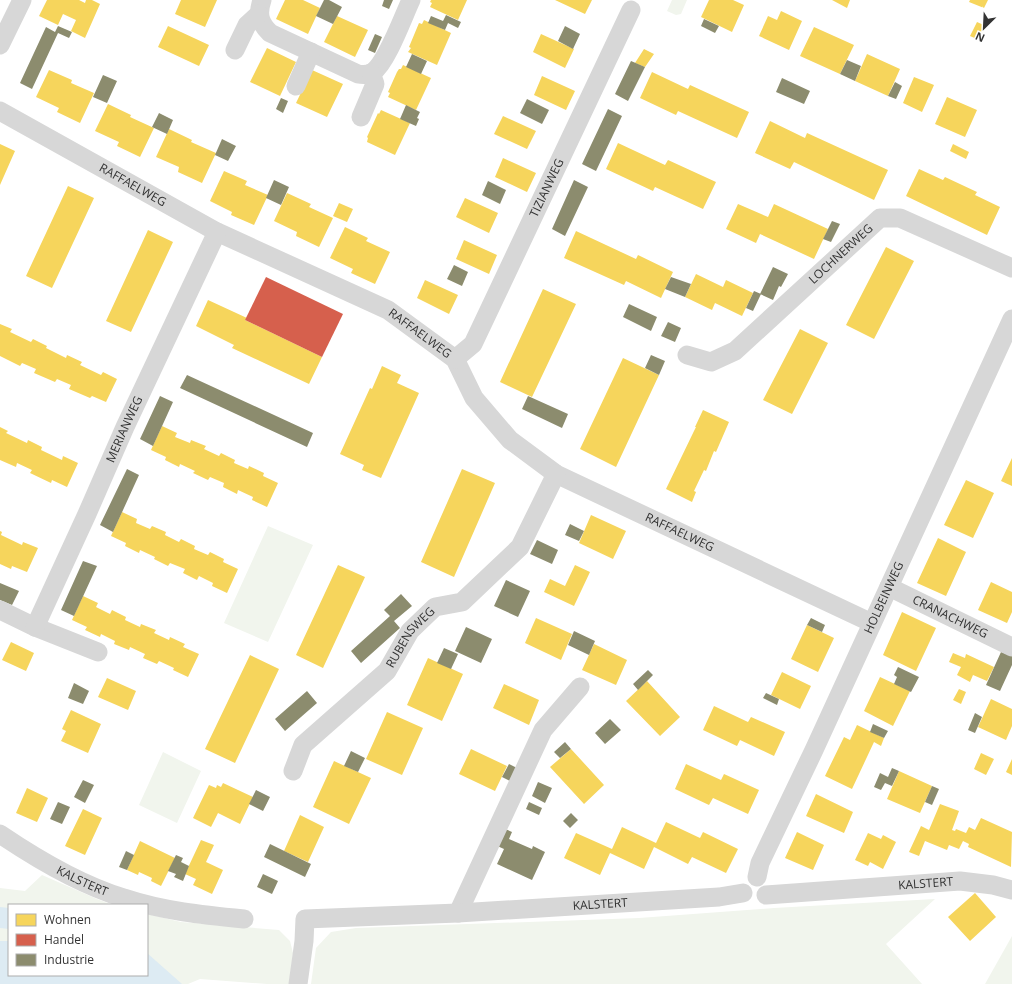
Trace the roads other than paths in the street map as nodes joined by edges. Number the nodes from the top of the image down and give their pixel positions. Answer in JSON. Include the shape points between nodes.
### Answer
{"nodes":[{"id":1,"x":22,"y":0,"type":"edge"},
{"id":2,"x":411,"y":0,"type":"edge"},
{"id":3,"x":260,"y":7,"type":"edge"},
{"id":4,"x":631,"y":10,"type":"dead end"},
{"id":5,"x":0,"y":45,"type":"edge"},
{"id":6,"x":235,"y":50,"type":"dead end"},
{"id":7,"x":311,"y":52,"type":"junction"},
{"id":8,"x":371,"y":73,"type":"junction"},
{"id":9,"x":296,"y":86,"type":"dead end"},
{"id":10,"x":0,"y":111,"type":"edge"},
{"id":11,"x":361,"y":117,"type":"dead end"},
{"id":12,"x":217,"y":232,"type":"junction"},
{"id":13,"x":1012,"y":268,"type":"edge"},
{"id":14,"x":1012,"y":319,"type":"edge"},
{"id":15,"x":1007,"y":342,"type":"edge"},
{"id":16,"x":686,"y":355,"type":"dead end"},
{"id":17,"x":455,"y":359,"type":"junction"},
{"id":18,"x":556,"y":474,"type":"junction"},
{"id":19,"x":889,"y":587,"type":"junction"},
{"id":20,"x":0,"y":610,"type":"edge"},
{"id":21,"x":872,"y":623,"type":"junction"},
{"id":22,"x":35,"y":627,"type":"junction"},
{"id":23,"x":1012,"y":647,"type":"edge"},
{"id":24,"x":98,"y":652,"type":"dead end"},
{"id":25,"x":580,"y":687,"type":"dead end"},
{"id":26,"x":293,"y":771,"type":"dead end"},
{"id":27,"x":0,"y":834,"type":"edge"},
{"id":28,"x":757,"y":877,"type":"junction"},
{"id":29,"x":1012,"y":890,"type":"edge"},
{"id":30,"x":742,"y":893,"type":"junction"},
{"id":31,"x":766,"y":895,"type":"junction"},
{"id":32,"x":147,"y":904,"type":"edge"},
{"id":33,"x":148,"y":904,"type":"edge"},
{"id":34,"x":458,"y":913,"type":"junction"},
{"id":35,"x":244,"y":919,"type":"dead end"},
{"id":36,"x":298,"y":984,"type":"edge"}],
"edges":[{"from":1,"to":5,"type":"street"},
{"from":2,"to":8,"type":"street","via":[[382,62]]},
{"from":3,"to":6,"type":"street","via":[[247,25]]},
{"from":3,"to":7,"type":"street","via":[[262,25],[270,33]]},
{"from":4,"to":17,"type":"street","name":"TIZIANWEG","via":[[473,344]]},
{"from":7,"to":8,"type":"street","via":[[358,74]]},
{"from":7,"to":9,"type":"street"},
{"from":8,"to":11,"type":"street","via":[[375,84]]},
{"from":10,"to":12,"type":"street","name":"RAFFAELWEG"},
{"from":12,"to":17,"type":"street","name":"RAFFAELWEG","via":[[388,310]]},
{"from":12,"to":22,"type":"street","name":"MERIANWEG"},
{"from":13,"to":16,"type":"street","name":"LOCHNERWEG","via":[[900,218],[880,218],[735,351],[710,362]]},
{"from":14,"to":15,"type":"street","name":"HOLBEINWEG"},
{"from":15,"to":19,"type":"street","name":"HOLBEINWEG"},
{"from":17,"to":18,"type":"street","name":"RAFFAELWEG","via":[[472,394],[510,440]]},
{"from":18,"to":21,"type":"street","name":"RAFFAELWEG"},
{"from":18,"to":26,"type":"street","name":"RUBENSWEG","via":[[520,547],[462,602],[435,607],[410,631],[387,670],[303,745]]},
{"from":19,"to":21,"type":"street","name":"HOLBEINWEG"},
{"from":19,"to":23,"type":"street","name":"CRANACHWEG"},
{"from":20,"to":22,"type":"street"},
{"from":21,"to":28,"type":"street","name":"HOLBEINWEG","via":[[760,863]]},
{"from":22,"to":24,"type":"street"},
{"from":25,"to":34,"type":"street","via":[[543,730]]},
{"from":27,"to":32,"type":"street","name":"KALSTERT","via":[[68,874],[124,898]]},
{"from":28,"to":30,"type":"street","via":[[748,879],[743,884]]},
{"from":28,"to":31,"type":"street","via":[[764,881]]},
{"from":29,"to":31,"type":"street","name":"KALSTERT","via":[[960,881]]},
{"from":30,"to":31,"type":"street","name":"KALSTERT","via":[[753,902],[761,901]]},
{"from":30,"to":34,"type":"street","name":"KALSTERT","via":[[719,897]]},
{"from":33,"to":35,"type":"street","name":"KALSTERT","via":[[197,915]]},
{"from":34,"to":36,"type":"street","name":"KALSTERT","via":[[305,919]]}]}
